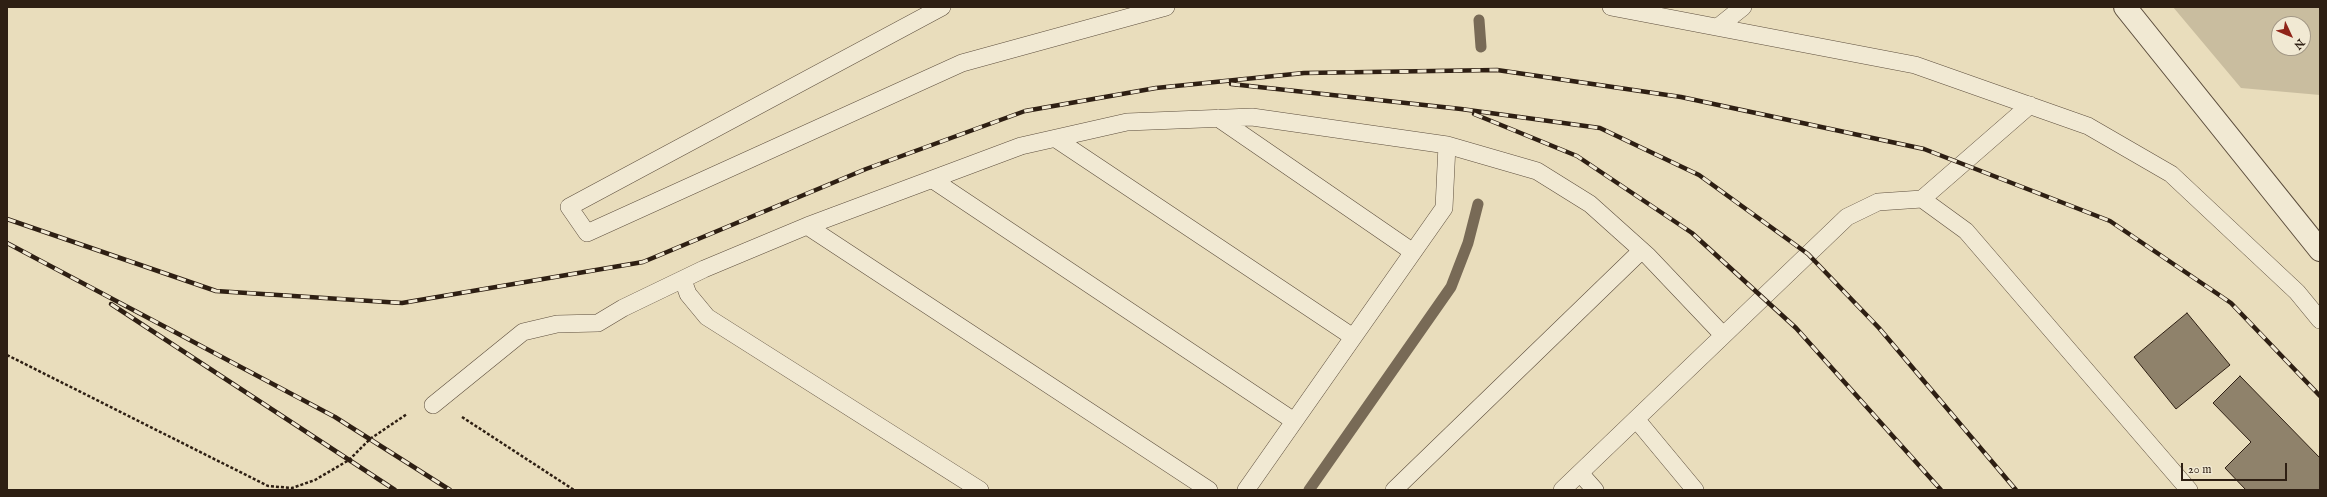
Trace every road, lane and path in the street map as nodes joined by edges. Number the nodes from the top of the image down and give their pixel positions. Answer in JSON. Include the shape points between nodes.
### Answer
{"nodes":[{"id":1,"x":942,"y":7,"type":"edge"},
{"id":2,"x":1166,"y":7,"type":"edge"},
{"id":3,"x":1611,"y":7,"type":"edge"},
{"id":4,"x":1742,"y":7,"type":"edge"},
{"id":5,"x":2125,"y":7,"type":"edge"},
{"id":6,"x":1133,"y":11,"type":"edge"},
{"id":7,"x":1718,"y":27,"type":"junction"},
{"id":8,"x":2030,"y":105,"type":"junction"},
{"id":9,"x":1218,"y":118,"type":"junction"},
{"id":10,"x":1056,"y":139,"type":"junction"},
{"id":11,"x":1447,"y":145,"type":"junction"},
{"id":12,"x":933,"y":180,"type":"junction"},
{"id":13,"x":1922,"y":199,"type":"junction"},
{"id":14,"x":807,"y":226,"type":"junction"},
{"id":15,"x":2320,"y":250,"type":"edge"},
{"id":16,"x":1641,"y":251,"type":"junction"},
{"id":17,"x":1413,"y":252,"type":"junction"},
{"id":18,"x":683,"y":280,"type":"junction"},
{"id":19,"x":2320,"y":320,"type":"edge"},
{"id":20,"x":1723,"y":335,"type":"junction"},
{"id":21,"x":1353,"y":337,"type":"junction"},
{"id":22,"x":7,"y":355,"type":"edge"},
{"id":23,"x":433,"y":405,"type":"junction"},
{"id":24,"x":1636,"y":420,"type":"junction"},
{"id":25,"x":1294,"y":421,"type":"junction"},
{"id":26,"x":1580,"y":473,"type":"junction"},
{"id":27,"x":574,"y":490,"type":"edge"},
{"id":28,"x":980,"y":490,"type":"edge"},
{"id":29,"x":1209,"y":490,"type":"edge"},
{"id":30,"x":1246,"y":490,"type":"edge"},
{"id":31,"x":1394,"y":490,"type":"edge"},
{"id":32,"x":1562,"y":490,"type":"edge"},
{"id":33,"x":1595,"y":490,"type":"edge"},
{"id":34,"x":1695,"y":490,"type":"edge"},
{"id":35,"x":2189,"y":490,"type":"edge"}],
"edges":[{"from":1,"to":6,"type":"lane","via":[[569,207],[587,233],[962,63]]},
{"from":2,"to":6,"type":"lane"},
{"from":3,"to":7,"type":"lane"},
{"from":4,"to":7,"type":"lane"},
{"from":5,"to":15,"type":"street"},
{"from":7,"to":8,"type":"lane","via":[[1915,65]]},
{"from":8,"to":13,"type":"lane"},
{"from":8,"to":19,"type":"lane","via":[[2088,126],[2171,174],[2297,292]]},
{"from":9,"to":10,"type":"lane","via":[[1127,122]]},
{"from":9,"to":11,"type":"lane","via":[[1252,117]]},
{"from":9,"to":17,"type":"lane"},
{"from":10,"to":12,"type":"lane","via":[[1021,146]]},
{"from":10,"to":21,"type":"lane"},
{"from":11,"to":16,"type":"lane","via":[[1537,171],[1590,204]]},
{"from":11,"to":17,"type":"lane","via":[[1444,208]]},
{"from":12,"to":14,"type":"lane"},
{"from":12,"to":25,"type":"lane"},
{"from":13,"to":20,"type":"lane","via":[[1878,202],[1846,217]]},
{"from":13,"to":35,"type":"lane","via":[[1966,231]]},
{"from":14,"to":18,"type":"lane"},
{"from":14,"to":29,"type":"lane"},
{"from":16,"to":20,"type":"lane"},
{"from":16,"to":31,"type":"lane"},
{"from":17,"to":21,"type":"lane"},
{"from":18,"to":23,"type":"lane","via":[[623,308],[598,323],[558,324],[523,332]]},
{"from":18,"to":28,"type":"lane","via":[[688,294],[707,317]]},
{"from":20,"to":24,"type":"lane"},
{"from":21,"to":25,"type":"lane"},
{"from":22,"to":23,"type":"path","via":[[268,486],[292,488],[315,480],[349,460],[370,439],[409,413]]},
{"from":23,"to":27,"type":"path","via":[[454,412]]},
{"from":24,"to":26,"type":"lane"},
{"from":24,"to":34,"type":"lane"},
{"from":25,"to":30,"type":"lane"},
{"from":26,"to":32,"type":"lane"},
{"from":26,"to":33,"type":"lane"}]}
